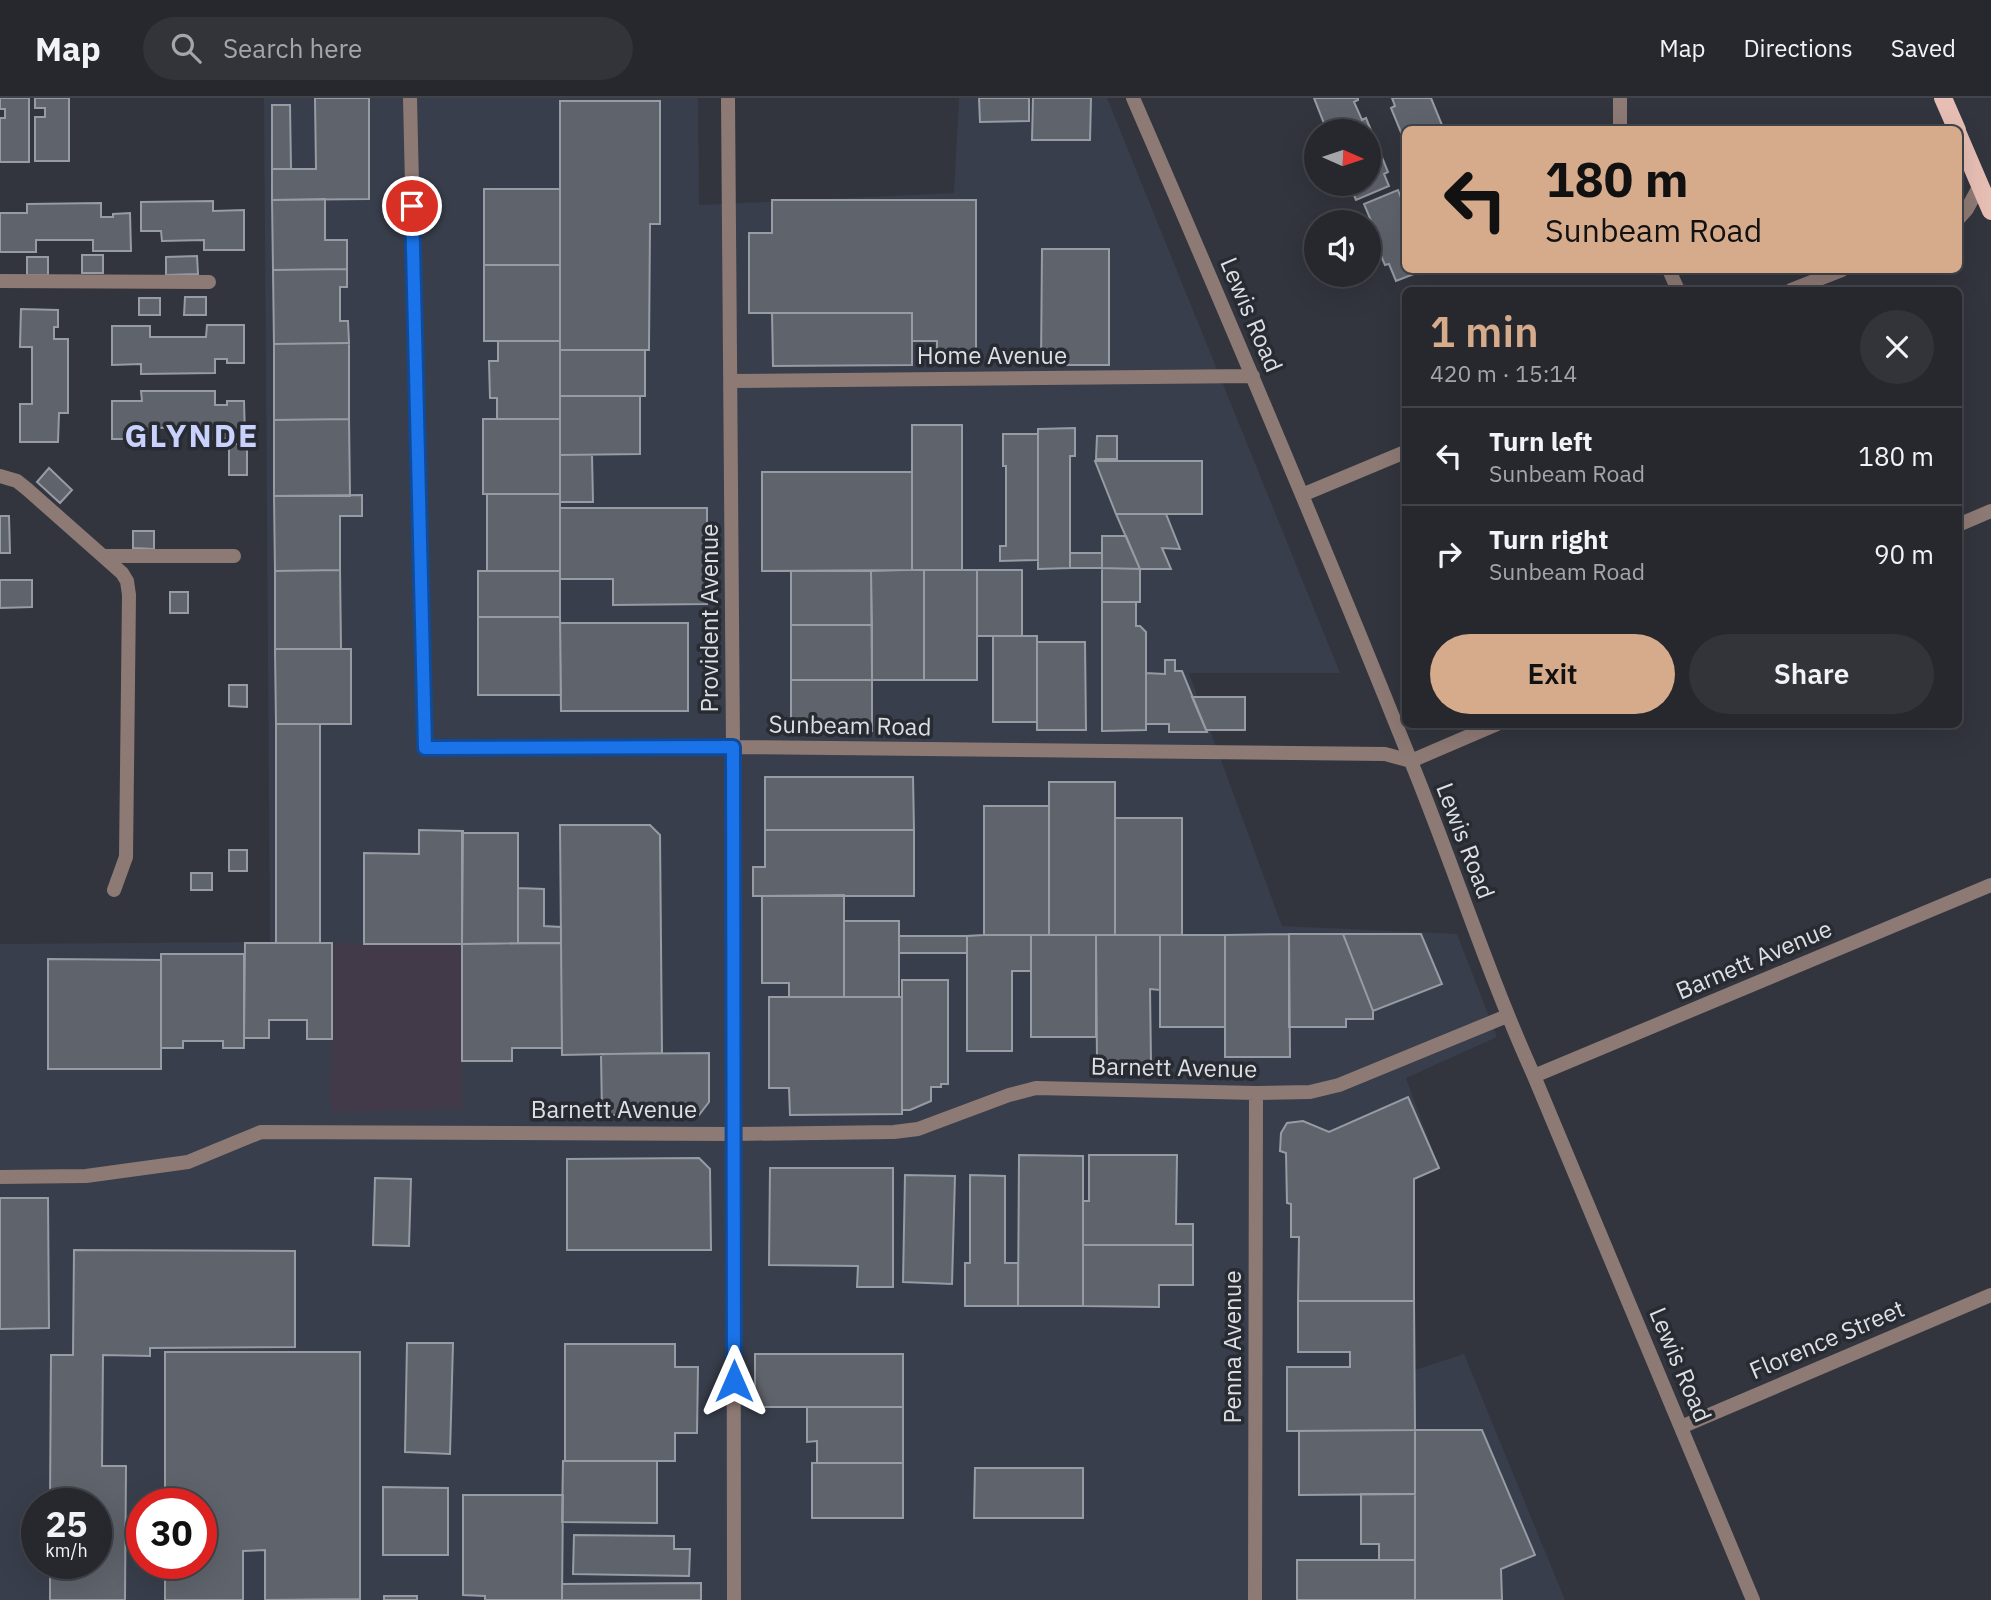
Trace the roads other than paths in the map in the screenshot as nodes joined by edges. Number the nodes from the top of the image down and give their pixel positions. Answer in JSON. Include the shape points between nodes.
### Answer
{"nodes":[{"id":1,"x":410,"y":98,"type":"edge"},
{"id":2,"x":728,"y":98,"type":"edge"},
{"id":3,"x":1133,"y":98,"type":"edge"},
{"id":4,"x":1620,"y":98,"type":"edge"},
{"id":5,"x":1943,"y":98,"type":"edge"},
{"id":6,"x":1620,"y":126,"type":"edge"},
{"id":7,"x":1955,"y":126,"type":"edge"},
{"id":8,"x":1962,"y":144,"type":"edge"},
{"id":9,"x":1980,"y":185,"type":"junction"},
{"id":10,"x":1991,"y":211,"type":"edge"},
{"id":11,"x":1962,"y":215,"type":"edge"},
{"id":12,"x":1834,"y":273,"type":"edge"},
{"id":13,"x":0,"y":281,"type":"edge"},
{"id":14,"x":209,"y":282,"type":"dead end"},
{"id":15,"x":1799,"y":287,"type":"edge"},
{"id":16,"x":1253,"y":376,"type":"junction"},
{"id":17,"x":731,"y":381,"type":"junction"},
{"id":18,"x":1402,"y":453,"type":"edge"},
{"id":19,"x":0,"y":476,"type":"edge"},
{"id":20,"x":1302,"y":495,"type":"junction"},
{"id":21,"x":1991,"y":511,"type":"edge"},
{"id":22,"x":1962,"y":524,"type":"edge"},
{"id":23,"x":103,"y":556,"type":"junction"},
{"id":24,"x":234,"y":556,"type":"dead end"},
{"id":25,"x":1488,"y":728,"type":"edge"},
{"id":26,"x":733,"y":747,"type":"junction"},
{"id":27,"x":1411,"y":761,"type":"junction"},
{"id":28,"x":1991,"y":885,"type":"edge"},
{"id":29,"x":114,"y":890,"type":"dead end"},
{"id":30,"x":1507,"y":1016,"type":"junction"},
{"id":31,"x":1534,"y":1076,"type":"junction"},
{"id":32,"x":1256,"y":1093,"type":"junction"},
{"id":33,"x":734,"y":1134,"type":"junction"},
{"id":34,"x":0,"y":1177,"type":"edge"},
{"id":35,"x":1991,"y":1295,"type":"edge"},
{"id":36,"x":1681,"y":1427,"type":"junction"},
{"id":37,"x":734,"y":1600,"type":"edge"},
{"id":38,"x":1255,"y":1600,"type":"edge"},
{"id":39,"x":1753,"y":1600,"type":"edge"}],
"edges":[{"from":1,"to":26,"type":"street","name":"Sunbeam Road","via":[[425,748]]},
{"from":2,"to":17,"type":"street","name":"Provident Avenue"},
{"from":3,"to":16,"type":"street","name":"Lewis Road"},
{"from":4,"to":6,"type":"street"},
{"from":5,"to":7,"type":"main road"},
{"from":8,"to":9,"type":"main road"},
{"from":9,"to":10,"type":"main road"},
{"from":9,"to":11,"type":"street"},
{"from":12,"to":15,"type":"street"},
{"from":13,"to":14,"type":"street"},
{"from":16,"to":17,"type":"street","name":"Home Avenue"},
{"from":16,"to":20,"type":"street","name":"Lewis Road"},
{"from":17,"to":26,"type":"street","name":"Provident Avenue"},
{"from":18,"to":20,"type":"street"},
{"from":19,"to":23,"type":"street","via":[[17,481]]},
{"from":20,"to":27,"type":"street","name":"Lewis Road"},
{"from":21,"to":22,"type":"street"},
{"from":23,"to":24,"type":"street"},
{"from":23,"to":29,"type":"street","via":[[125,577],[129,595],[126,857]]},
{"from":25,"to":27,"type":"street"},
{"from":26,"to":27,"type":"street","name":"Sunbeam Road","via":[[1385,754]]},
{"from":26,"to":33,"type":"street","name":"Provident Avenue"},
{"from":27,"to":30,"type":"street","name":"Lewis Road"},
{"from":28,"to":31,"type":"street","name":"Barnett Avenue"},
{"from":30,"to":31,"type":"street","name":"Lewis Road"},
{"from":30,"to":32,"type":"street","name":"Barnett Avenue","via":[[1339,1085],[1310,1092]]},
{"from":31,"to":36,"type":"street","name":"Lewis Road"},
{"from":32,"to":33,"type":"street","name":"Barnett Avenue","via":[[1037,1088],[918,1129]]},
{"from":32,"to":38,"type":"street","name":"Penna Avenue"},
{"from":33,"to":34,"type":"street","name":"Barnett Avenue","via":[[261,1132],[188,1162],[86,1176]]},
{"from":33,"to":37,"type":"street","name":"Provident Avenue"},
{"from":35,"to":36,"type":"street","name":"Florence Street"},
{"from":36,"to":39,"type":"street","name":"Lewis Road"}]}
